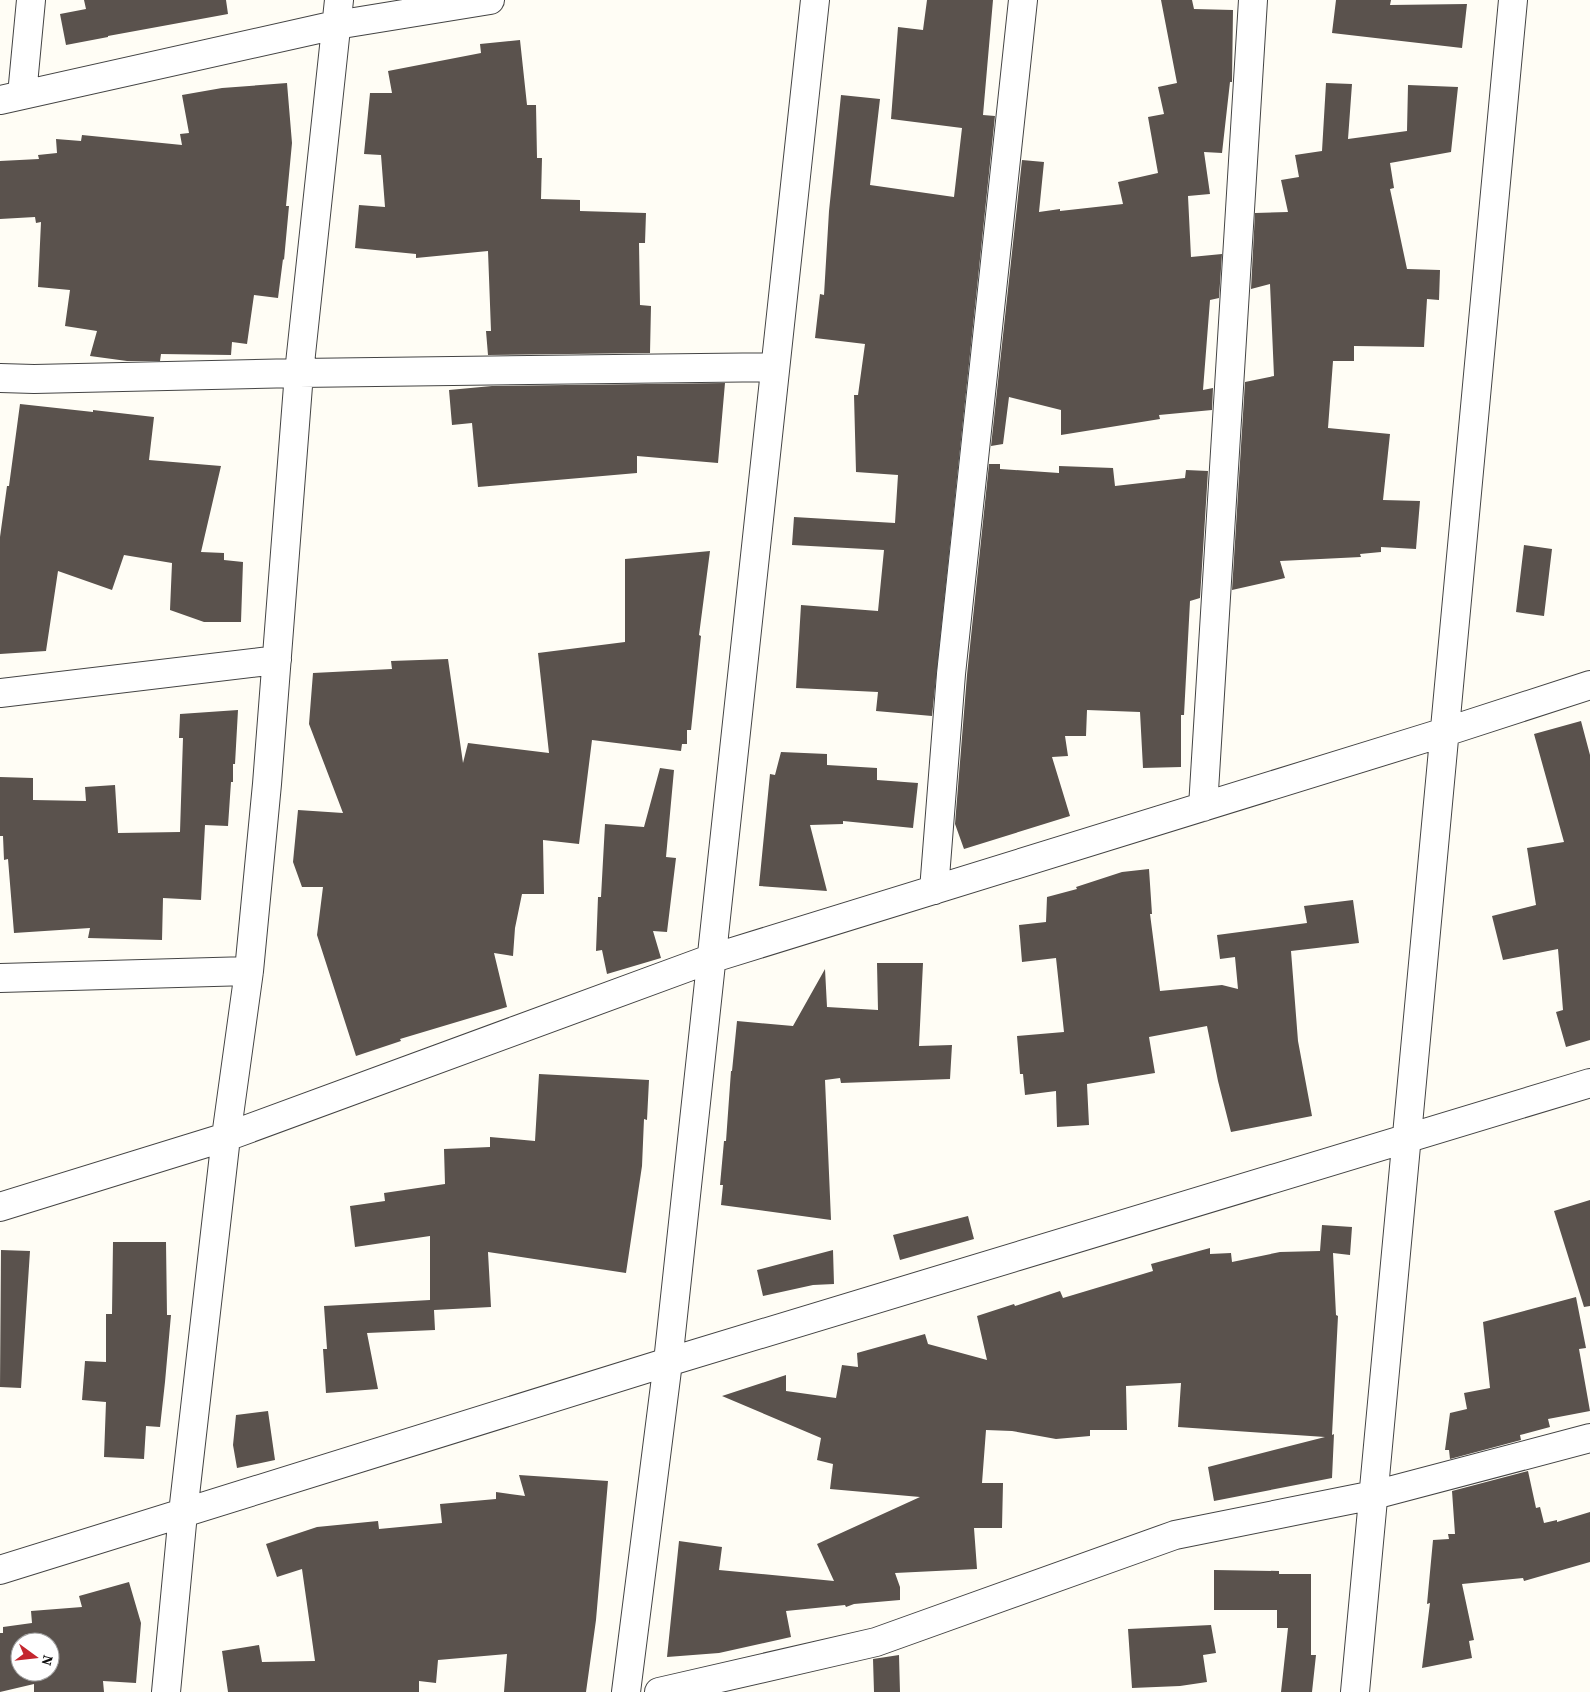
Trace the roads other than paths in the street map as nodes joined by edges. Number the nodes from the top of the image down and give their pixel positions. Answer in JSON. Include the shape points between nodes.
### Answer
{"nodes":[{"id":1,"x":31,"y":0,"type":"edge"},
{"id":2,"x":490,"y":0,"type":"edge"},
{"id":3,"x":815,"y":0,"type":"edge"},
{"id":4,"x":1023,"y":0,"type":"edge"},
{"id":5,"x":1253,"y":0,"type":"edge"},
{"id":6,"x":1513,"y":0,"type":"edge"},
{"id":7,"x":338,"y":12,"type":"edge"},
{"id":8,"x":11,"y":98,"type":"edge"},
{"id":9,"x":775,"y":367,"type":"junction"},
{"id":10,"x":299,"y":373,"type":"junction"},
{"id":11,"x":0,"y":378,"type":"edge"},
{"id":12,"x":277,"y":660,"type":"junction"},
{"id":13,"x":1590,"y":684,"type":"edge"},
{"id":14,"x":0,"y":693,"type":"edge"},
{"id":15,"x":1445,"y":732,"type":"junction"},
{"id":16,"x":1203,"y":807,"type":"junction"},
{"id":17,"x":934,"y":890,"type":"junction"},
{"id":18,"x":710,"y":959,"type":"junction"},
{"id":19,"x":249,"y":971,"type":"junction"},
{"id":20,"x":0,"y":978,"type":"edge"},
{"id":21,"x":1590,"y":1083,"type":"edge"},
{"id":22,"x":226,"y":1137,"type":"junction"},
{"id":23,"x":1407,"y":1138,"type":"junction"},
{"id":24,"x":0,"y":1207,"type":"edge"},
{"id":25,"x":668,"y":1362,"type":"junction"},
{"id":26,"x":1590,"y":1438,"type":"edge"},
{"id":27,"x":1374,"y":1495,"type":"junction"},
{"id":28,"x":183,"y":1513,"type":"junction"},
{"id":29,"x":0,"y":1570,"type":"edge"},
{"id":30,"x":166,"y":1692,"type":"edge"},
{"id":31,"x":626,"y":1692,"type":"edge"},
{"id":32,"x":659,"y":1692,"type":"edge"},
{"id":33,"x":1355,"y":1692,"type":"edge"}],
"edges":[{"from":1,"to":8,"type":"street"},
{"from":2,"to":7,"type":"street"},
{"from":3,"to":9,"type":"street"},
{"from":4,"to":17,"type":"street","via":[[951,674]]},
{"from":5,"to":16,"type":"street"},
{"from":6,"to":15,"type":"street"},
{"from":7,"to":8,"type":"street"},
{"from":7,"to":10,"type":"street"},
{"from":9,"to":10,"type":"street"},
{"from":9,"to":18,"type":"street"},
{"from":10,"to":11,"type":"street"},
{"from":10,"to":12,"type":"street"},
{"from":12,"to":14,"type":"street"},
{"from":12,"to":19,"type":"street"},
{"from":13,"to":15,"type":"street"},
{"from":15,"to":16,"type":"street"},
{"from":15,"to":23,"type":"street"},
{"from":16,"to":17,"type":"street"},
{"from":17,"to":18,"type":"street"},
{"from":18,"to":22,"type":"street"},
{"from":18,"to":25,"type":"street"},
{"from":19,"to":20,"type":"street"},
{"from":19,"to":22,"type":"street"},
{"from":21,"to":23,"type":"street"},
{"from":22,"to":24,"type":"street"},
{"from":22,"to":28,"type":"street"},
{"from":23,"to":25,"type":"street"},
{"from":23,"to":27,"type":"street"},
{"from":25,"to":28,"type":"street"},
{"from":25,"to":31,"type":"street"},
{"from":26,"to":27,"type":"street"},
{"from":27,"to":32,"type":"street","via":[[1175,1535],[876,1642]]},
{"from":27,"to":33,"type":"street"},
{"from":28,"to":29,"type":"street"},
{"from":28,"to":30,"type":"street"}]}
